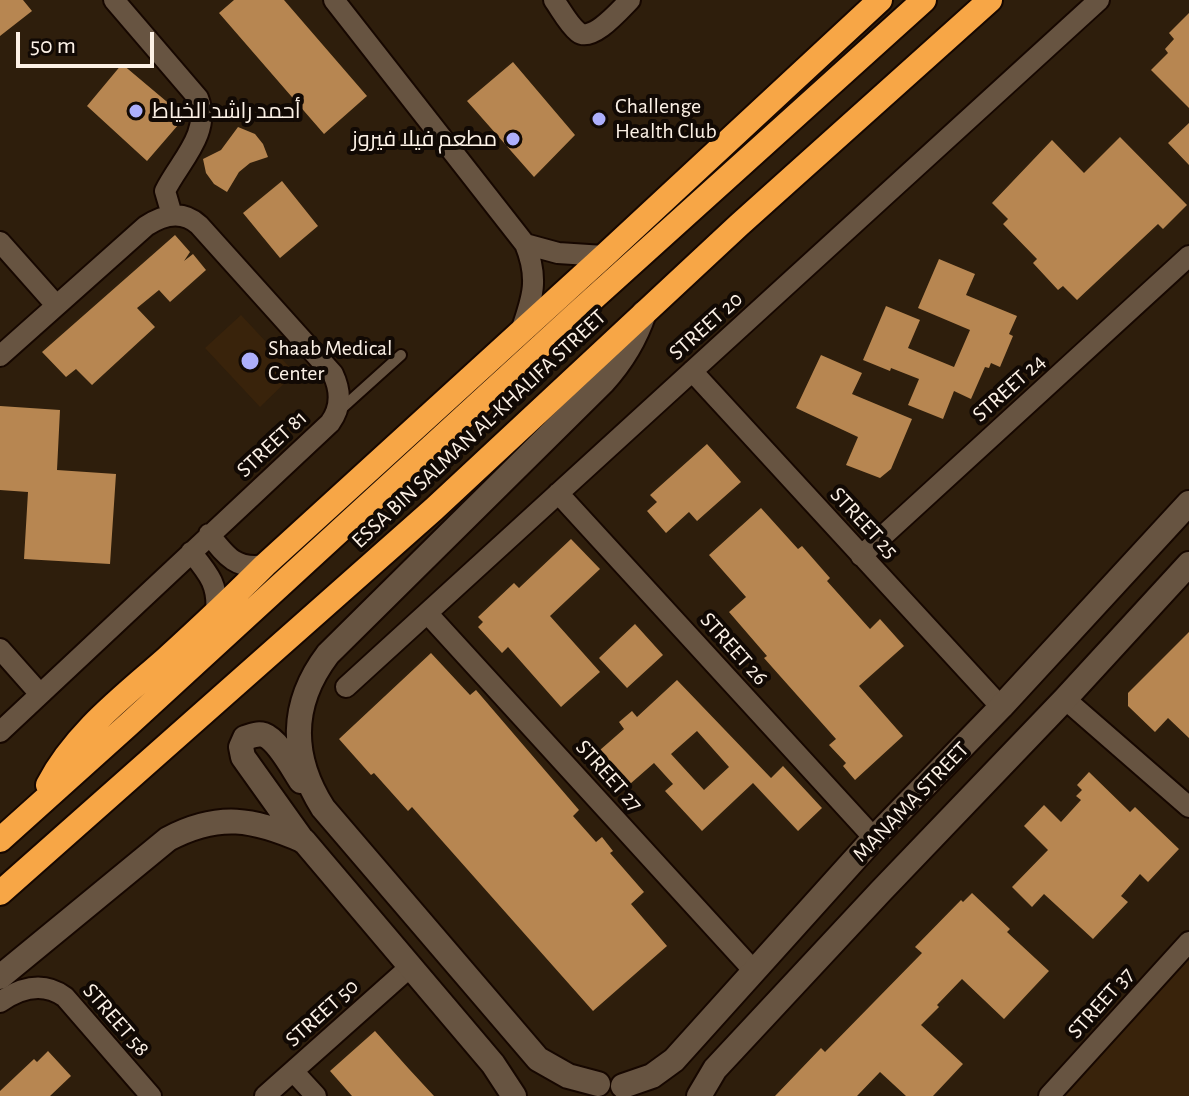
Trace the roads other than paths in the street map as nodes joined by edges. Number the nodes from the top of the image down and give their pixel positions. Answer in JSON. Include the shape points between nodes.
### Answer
{"nodes":[{"id":1,"x":114,"y":0,"type":"edge"},
{"id":2,"x":334,"y":0,"type":"edge"},
{"id":3,"x":554,"y":0,"type":"edge"},
{"id":4,"x":630,"y":0,"type":"edge"},
{"id":5,"x":924,"y":0,"type":"edge"},
{"id":6,"x":990,"y":0,"type":"edge"},
{"id":7,"x":1099,"y":0,"type":"edge"},
{"id":8,"x":877,"y":1,"type":"edge"},
{"id":9,"x":172,"y":215,"type":"junction"},
{"id":10,"x":0,"y":242,"type":"edge"},
{"id":11,"x":525,"y":244,"type":"junction"},
{"id":12,"x":604,"y":256,"type":"junction"},
{"id":13,"x":1189,"y":256,"type":"edge"},
{"id":14,"x":56,"y":305,"type":"junction"},
{"id":15,"x":644,"y":313,"type":"junction"},
{"id":16,"x":521,"y":331,"type":"junction"},
{"id":17,"x":401,"y":355,"type":"dead end"},
{"id":18,"x":0,"y":356,"type":"edge"},
{"id":19,"x":692,"y":371,"type":"junction"},
{"id":20,"x":336,"y":413,"type":"junction"},
{"id":21,"x":558,"y":493,"type":"junction"},
{"id":22,"x":1189,"y":503,"type":"edge"},
{"id":23,"x":209,"y":534,"type":"junction"},
{"id":24,"x":191,"y":552,"type":"junction"},
{"id":25,"x":861,"y":556,"type":"junction"},
{"id":26,"x":1189,"y":564,"type":"edge"},
{"id":27,"x":265,"y":565,"type":"junction"},
{"id":28,"x":1130,"y":568,"type":"junction"},
{"id":29,"x":1158,"y":595,"type":"junction"},
{"id":30,"x":428,"y":614,"type":"junction"},
{"id":31,"x":216,"y":615,"type":"junction"},
{"id":32,"x":1087,"y":615,"type":"junction"},
{"id":33,"x":1112,"y":647,"type":"junction"},
{"id":34,"x":0,"y":649,"type":"edge"},
{"id":35,"x":346,"y":687,"type":"dead end"},
{"id":36,"x":40,"y":694,"type":"junction"},
{"id":37,"x":1065,"y":699,"type":"junction"},
{"id":38,"x":1001,"y":707,"type":"junction"},
{"id":39,"x":0,"y":732,"type":"edge"},
{"id":40,"x":312,"y":791,"type":"junction"},
{"id":41,"x":38,"y":806,"type":"junction"},
{"id":42,"x":1189,"y":807,"type":"edge"},
{"id":43,"x":874,"y":838,"type":"junction"},
{"id":44,"x":0,"y":840,"type":"edge"},
{"id":45,"x":304,"y":841,"type":"junction"},
{"id":46,"x":1,"y":893,"type":"edge"},
{"id":47,"x":1189,"y":942,"type":"edge"},
{"id":48,"x":410,"y":967,"type":"junction"},
{"id":49,"x":754,"y":971,"type":"junction"},
{"id":50,"x":0,"y":977,"type":"edge"},
{"id":51,"x":0,"y":1002,"type":"edge"},
{"id":52,"x":692,"y":1040,"type":"junction"},
{"id":53,"x":525,"y":1044,"type":"junction"},
{"id":54,"x":493,"y":1064,"type":"junction"},
{"id":55,"x":715,"y":1069,"type":"junction"},
{"id":56,"x":293,"y":1071,"type":"junction"},
{"id":57,"x":598,"y":1084,"type":"junction"},
{"id":58,"x":623,"y":1086,"type":"junction"},
{"id":59,"x":151,"y":1096,"type":"edge"},
{"id":60,"x":265,"y":1096,"type":"edge"},
{"id":61,"x":316,"y":1096,"type":"edge"},
{"id":62,"x":514,"y":1096,"type":"edge"},
{"id":63,"x":564,"y":1096,"type":"edge"},
{"id":64,"x":646,"y":1096,"type":"edge"},
{"id":65,"x":699,"y":1096,"type":"edge"},
{"id":66,"x":1049,"y":1096,"type":"edge"}],
"edges":[{"from":1,"to":9,"type":"street","via":[[202,107],[196,141],[165,191]]},
{"from":2,"to":11,"type":"street"},
{"from":3,"to":4,"type":"street","via":[[585,35]]},
{"from":5,"to":41,"type":"highway","name":"ESSA BIN SALMAN AL-KHALIFA STREET"},
{"from":6,"to":15,"type":"highway","name":"ESSA BIN SALMAN AL-KHALIFA STREET"},
{"from":7,"to":19,"type":"street","name":"STREET 20"},
{"from":8,"to":12,"type":"highway"},
{"from":9,"to":14,"type":"street","via":[[146,226]]},
{"from":9,"to":20,"type":"street","name":"STREET 81","via":[[199,225],[333,374],[339,389]]},
{"from":10,"to":14,"type":"street"},
{"from":11,"to":12,"type":"street"},
{"from":11,"to":16,"type":"street","via":[[534,290]]},
{"from":12,"to":16,"type":"highway"},
{"from":13,"to":25,"type":"street","name":"STREET 24"},
{"from":14,"to":18,"type":"street"},
{"from":15,"to":40,"type":"street","via":[[628,350],[603,382],[318,667],[298,725],[300,756]]},
{"from":15,"to":46,"type":"highway","name":"ESSA BIN SALMAN AL-KHALIFA STREET","via":[[434,509]]},
{"from":16,"to":27,"type":"highway"},
{"from":17,"to":20,"type":"lane"},
{"from":19,"to":21,"type":"street","name":"STREET 20"},
{"from":19,"to":25,"type":"street","name":"STREET 25"},
{"from":20,"to":23,"type":"street","name":"STREET 81"},
{"from":21,"to":30,"type":"street","name":"STREET 20"},
{"from":21,"to":43,"type":"street","name":"STREET 26"},
{"from":22,"to":28,"type":"street","name":"MANAMA STREET"},
{"from":23,"to":24,"type":"street","name":"STREET 81"},
{"from":23,"to":27,"type":"street","via":[[231,559],[247,566]]},
{"from":24,"to":31,"type":"street","via":[[213,582]]},
{"from":24,"to":36,"type":"street","name":"STREET 81"},
{"from":25,"to":38,"type":"street","name":"STREET 25"},
{"from":26,"to":29,"type":"street","name":"MANAMA STREET"},
{"from":27,"to":31,"type":"highway"},
{"from":28,"to":29,"type":"street","via":[[1130,585],[1142,596]]},
{"from":28,"to":32,"type":"street","name":"MANAMA STREET"},
{"from":29,"to":33,"type":"street","name":"MANAMA STREET"},
{"from":30,"to":35,"type":"street","name":"STREET 20"},
{"from":30,"to":49,"type":"street","name":"STREET 27"},
{"from":31,"to":41,"type":"highway","via":[[87,731]]},
{"from":32,"to":33,"type":"street","via":[[1103,618],[1113,631]]},
{"from":32,"to":38,"type":"street","name":"MANAMA STREET"},
{"from":33,"to":37,"type":"street","name":"MANAMA STREET"},
{"from":34,"to":36,"type":"street"},
{"from":36,"to":39,"type":"street","name":"STREET 81"},
{"from":37,"to":42,"type":"street"},
{"from":37,"to":55,"type":"street","name":"MANAMA STREET"},
{"from":38,"to":43,"type":"street","name":"MANAMA STREET"},
{"from":40,"to":45,"type":"street","via":[[267,736],[245,738],[243,757]]},
{"from":40,"to":53,"type":"street"},
{"from":41,"to":44,"type":"highway","name":"ESSA BIN SALMAN AL-KHALIFA STREET"},
{"from":43,"to":49,"type":"street","name":"MANAMA STREET"},
{"from":45,"to":48,"type":"street"},
{"from":45,"to":50,"type":"street","via":[[257,823],[204,824],[184,830]]},
{"from":47,"to":66,"type":"street","name":"STREET 37"},
{"from":48,"to":54,"type":"street"},
{"from":48,"to":56,"type":"street","name":"STREET 50"},
{"from":49,"to":52,"type":"street","name":"MANAMA STREET"},
{"from":51,"to":59,"type":"street","name":"STREET 58","via":[[38,988],[65,997]]},
{"from":52,"to":55,"type":"street","via":[[695,1060]]},
{"from":52,"to":58,"type":"street","name":"MANAMA STREET","via":[[659,1071]]},
{"from":53,"to":54,"type":"street","via":[[525,1057],[516,1067]]},
{"from":53,"to":57,"type":"street","via":[[546,1064]]},
{"from":54,"to":62,"type":"street"},
{"from":55,"to":65,"type":"street","name":"MANAMA STREET"},
{"from":56,"to":60,"type":"street","name":"STREET 50"},
{"from":56,"to":61,"type":"street"},
{"from":57,"to":58,"type":"street"},
{"from":57,"to":63,"type":"street"},
{"from":58,"to":64,"type":"street"}]}
